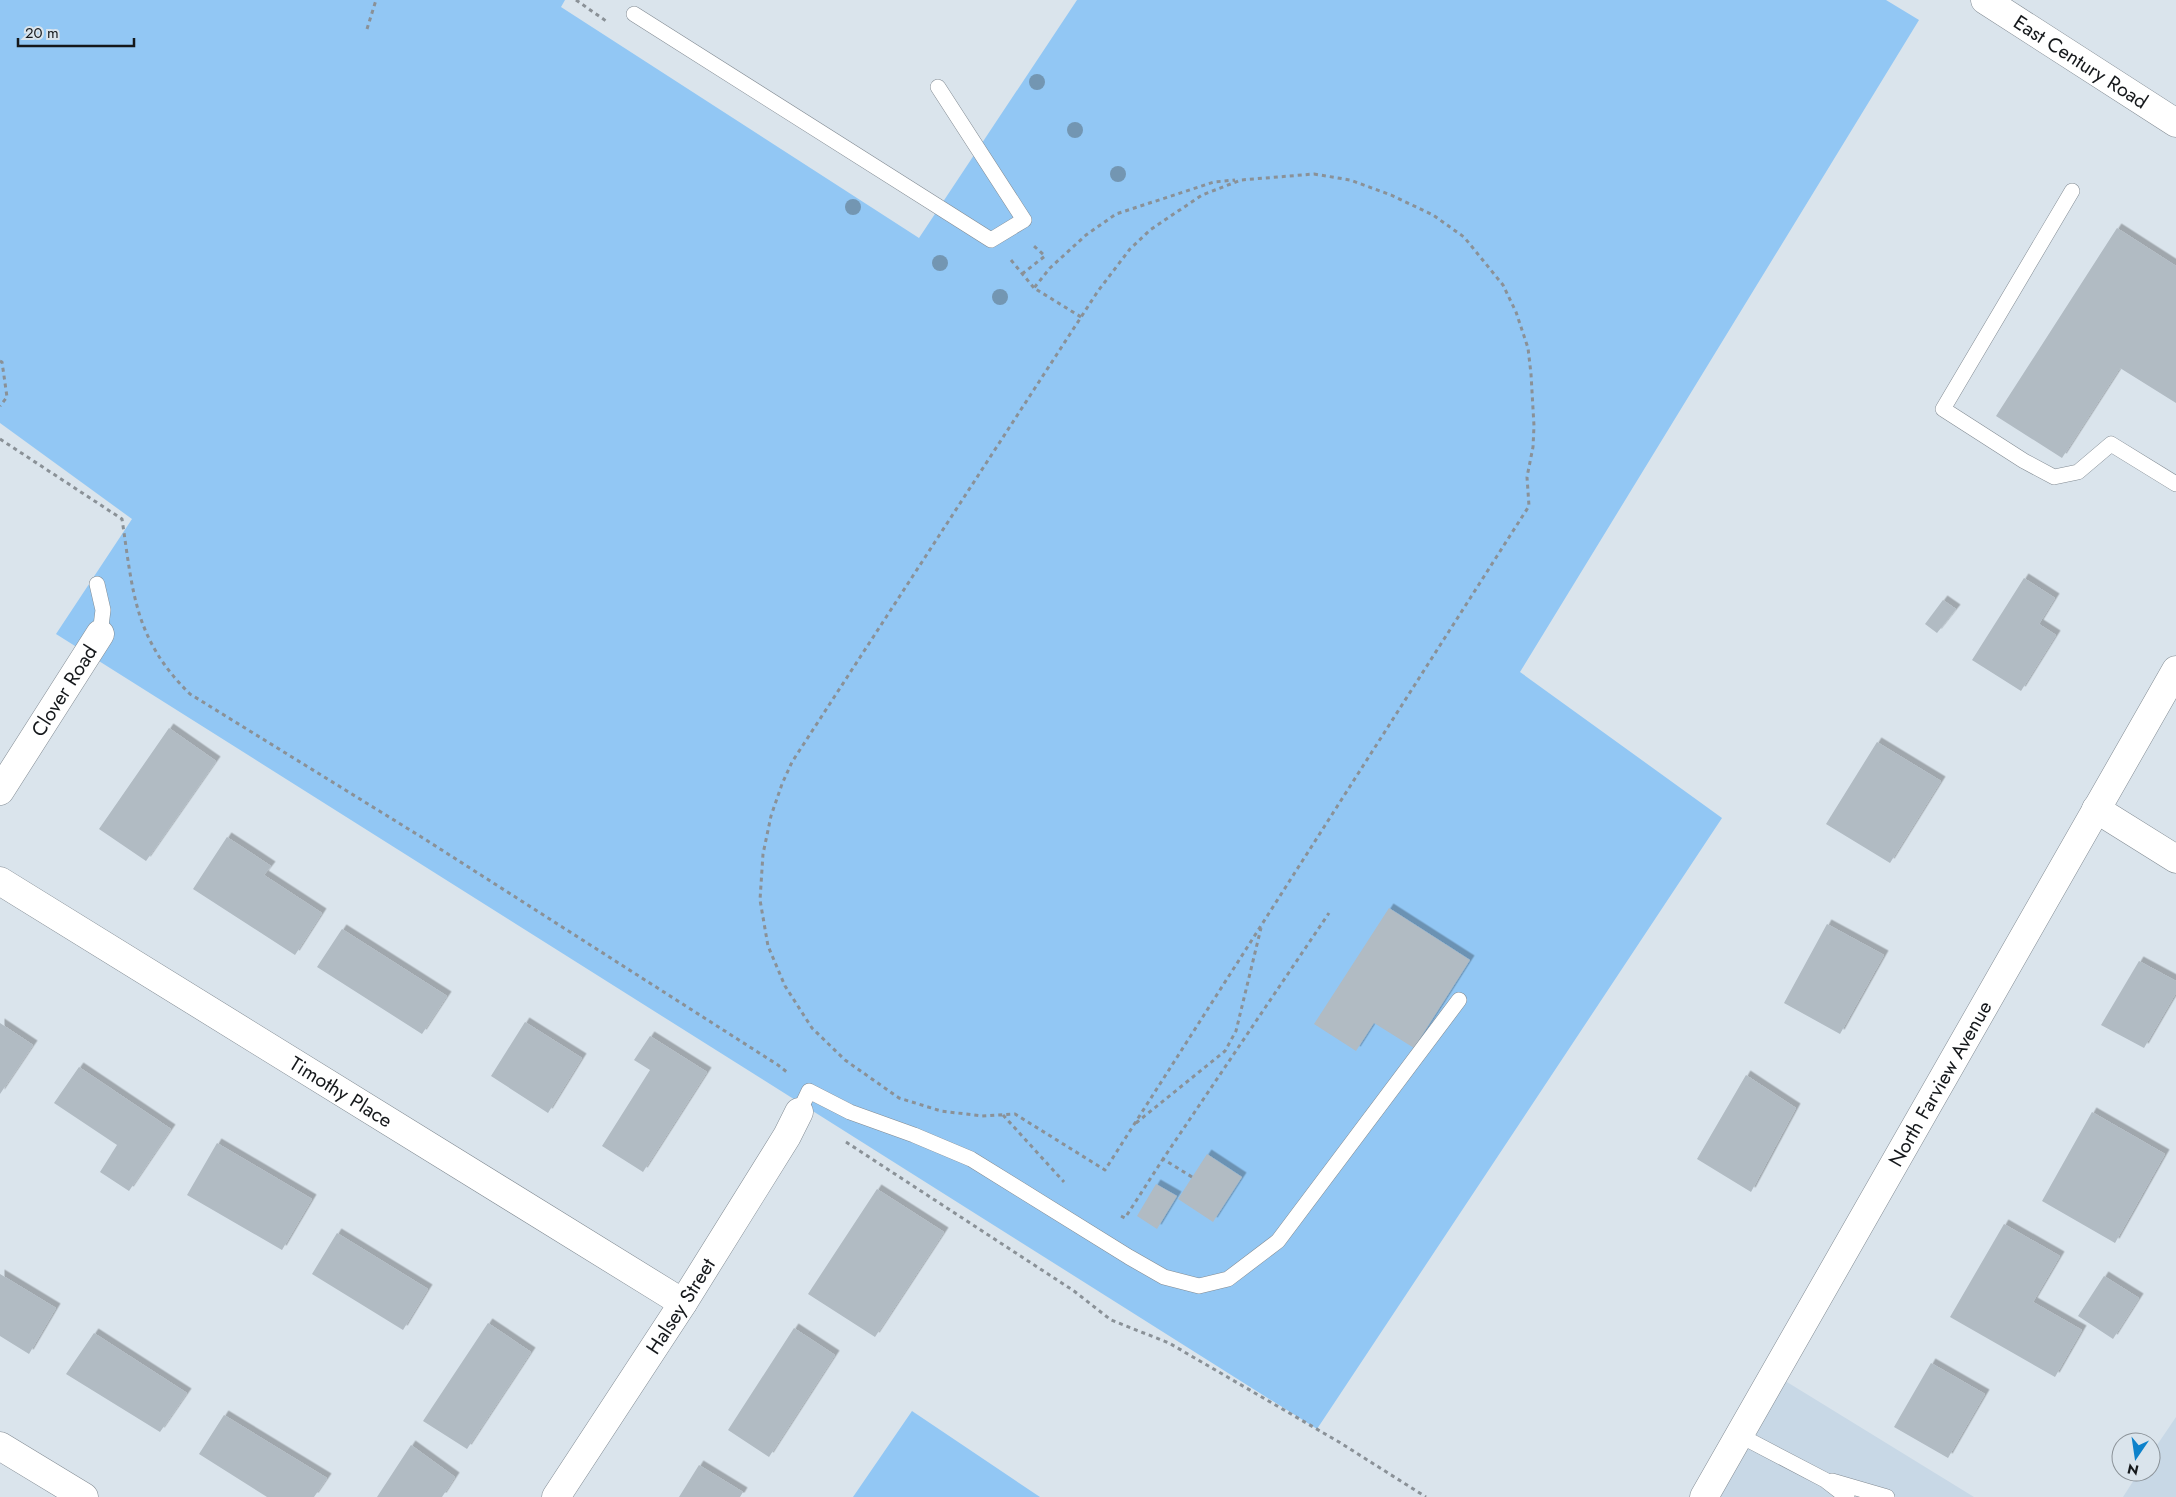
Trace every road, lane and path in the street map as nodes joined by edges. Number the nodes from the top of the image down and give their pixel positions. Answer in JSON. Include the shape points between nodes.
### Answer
{"nodes":[{"id":1,"x":376,"y":0,"type":"edge"},
{"id":2,"x":1985,"y":0,"type":"edge"},
{"id":3,"x":634,"y":14,"type":"dead end"},
{"id":4,"x":367,"y":29,"type":"dead end"},
{"id":5,"x":938,"y":87,"type":"dead end"},
{"id":6,"x":2176,"y":123,"type":"edge"},
{"id":7,"x":1241,"y":180,"type":"junction"},
{"id":8,"x":2072,"y":191,"type":"dead end"},
{"id":9,"x":1032,"y":245,"type":"dead end"},
{"id":10,"x":1011,"y":260,"type":"dead end"},
{"id":11,"x":1022,"y":274,"type":"junction"},
{"id":12,"x":1034,"y":288,"type":"junction"},
{"id":13,"x":1081,"y":317,"type":"junction"},
{"id":14,"x":0,"y":361,"type":"edge"},
{"id":15,"x":0,"y":406,"type":"edge"},
{"id":16,"x":0,"y":439,"type":"edge"},
{"id":17,"x":2176,"y":484,"type":"edge"},
{"id":18,"x":97,"y":584,"type":"dead end"},
{"id":19,"x":100,"y":634,"type":"joint"},
{"id":20,"x":2176,"y":670,"type":"edge"},
{"id":21,"x":0,"y":791,"type":"edge"},
{"id":22,"x":2096,"y":810,"type":"junction"},
{"id":23,"x":2176,"y":859,"type":"edge"},
{"id":24,"x":0,"y":881,"type":"edge"},
{"id":25,"x":1329,"y":913,"type":"dead end"},
{"id":26,"x":1262,"y":924,"type":"junction"},
{"id":27,"x":1459,"y":1000,"type":"dead end"},
{"id":28,"x":1228,"y":1046,"type":"junction"},
{"id":29,"x":1236,"y":1051,"type":"junction"},
{"id":30,"x":804,"y":1102,"type":"junction"},
{"id":31,"x":1003,"y":1115,"type":"junction"},
{"id":32,"x":1133,"y":1125,"type":"junction"},
{"id":33,"x":1163,"y":1160,"type":"junction"},
{"id":34,"x":1192,"y":1177,"type":"dead end"},
{"id":35,"x":1067,"y":1185,"type":"dead end"},
{"id":36,"x":1116,"y":1213,"type":"dead end"},
{"id":37,"x":683,"y":1303,"type":"junction"},
{"id":38,"x":1739,"y":1435,"type":"junction"},
{"id":39,"x":0,"y":1446,"type":"edge"},
{"id":40,"x":1826,"y":1480,"type":"junction"},
{"id":41,"x":84,"y":1497,"type":"edge"},
{"id":42,"x":556,"y":1497,"type":"edge"},
{"id":43,"x":1426,"y":1497,"type":"edge"},
{"id":44,"x":1704,"y":1497,"type":"edge"},
{"id":45,"x":1847,"y":1497,"type":"edge"},
{"id":46,"x":1887,"y":1497,"type":"edge"}],
"edges":[{"from":1,"to":4,"type":"path"},
{"from":2,"to":6,"type":"street","name":"East Century Road"},
{"from":3,"to":5,"type":"lane","via":[[991,240],[1024,220]]},
{"from":7,"to":12,"type":"path","via":[[1214,182],[1116,214],[1086,235],[1050,268]]},
{"from":7,"to":13,"type":"path","via":[[1202,195],[1150,230],[1130,249]]},
{"from":7,"to":26,"type":"path","via":[[1314,174],[1350,180],[1433,215],[1464,237],[1504,285],[1516,312],[1528,348],[1534,404],[1533,448],[1527,477],[1529,506]]},
{"from":8,"to":17,"type":"lane","via":[[1943,409],[2024,461],[2054,476],[2078,472],[2111,444]]},
{"from":9,"to":11,"type":"path","via":[[1045,256]]},
{"from":10,"to":11,"type":"path"},
{"from":11,"to":12,"type":"path"},
{"from":12,"to":13,"type":"path"},
{"from":13,"to":31,"type":"path","via":[[792,762],[774,808],[763,854],[760,900],[768,946],[785,986],[812,1028],[844,1060],[899,1098],[941,1111]]},
{"from":14,"to":15,"type":"path","via":[[7,397]]},
{"from":16,"to":30,"type":"path","via":[[122,519],[136,609],[152,647],[190,694],[423,838],[778,1065]]},
{"from":18,"to":19,"type":"lane","name":"Clover Road","via":[[104,610]]},
{"from":19,"to":21,"type":"street","name":"Clover Road"},
{"from":20,"to":22,"type":"street","name":"North Farview Avenue"},
{"from":22,"to":23,"type":"street"},
{"from":22,"to":38,"type":"street","name":"North Farview Avenue"},
{"from":24,"to":37,"type":"street","name":"Timothy Place"},
{"from":25,"to":29,"type":"path"},
{"from":26,"to":28,"type":"path","via":[[1236,1031]]},
{"from":26,"to":32,"type":"path"},
{"from":27,"to":30,"type":"lane","via":[[1278,1241],[1228,1279],[1199,1286],[1164,1277],[971,1159],[850,1112]]},
{"from":28,"to":29,"type":"path"},
{"from":28,"to":32,"type":"path"},
{"from":29,"to":33,"type":"path"},
{"from":30,"to":37,"type":"street","name":"Halsey Street","via":[[787,1136]]},
{"from":30,"to":43,"type":"path","via":[[1111,1320],[1169,1343]]},
{"from":31,"to":32,"type":"path","via":[[1016,1114],[1105,1170]]},
{"from":31,"to":35,"type":"path"},
{"from":33,"to":34,"type":"path"},
{"from":33,"to":36,"type":"path","via":[[1125,1218]]},
{"from":37,"to":42,"type":"street","name":"Halsey Street"},
{"from":38,"to":40,"type":"lane"},
{"from":38,"to":44,"type":"street","name":"North Farview Avenue"},
{"from":39,"to":41,"type":"street"},
{"from":40,"to":45,"type":"lane"},
{"from":40,"to":46,"type":"lane"}]}
